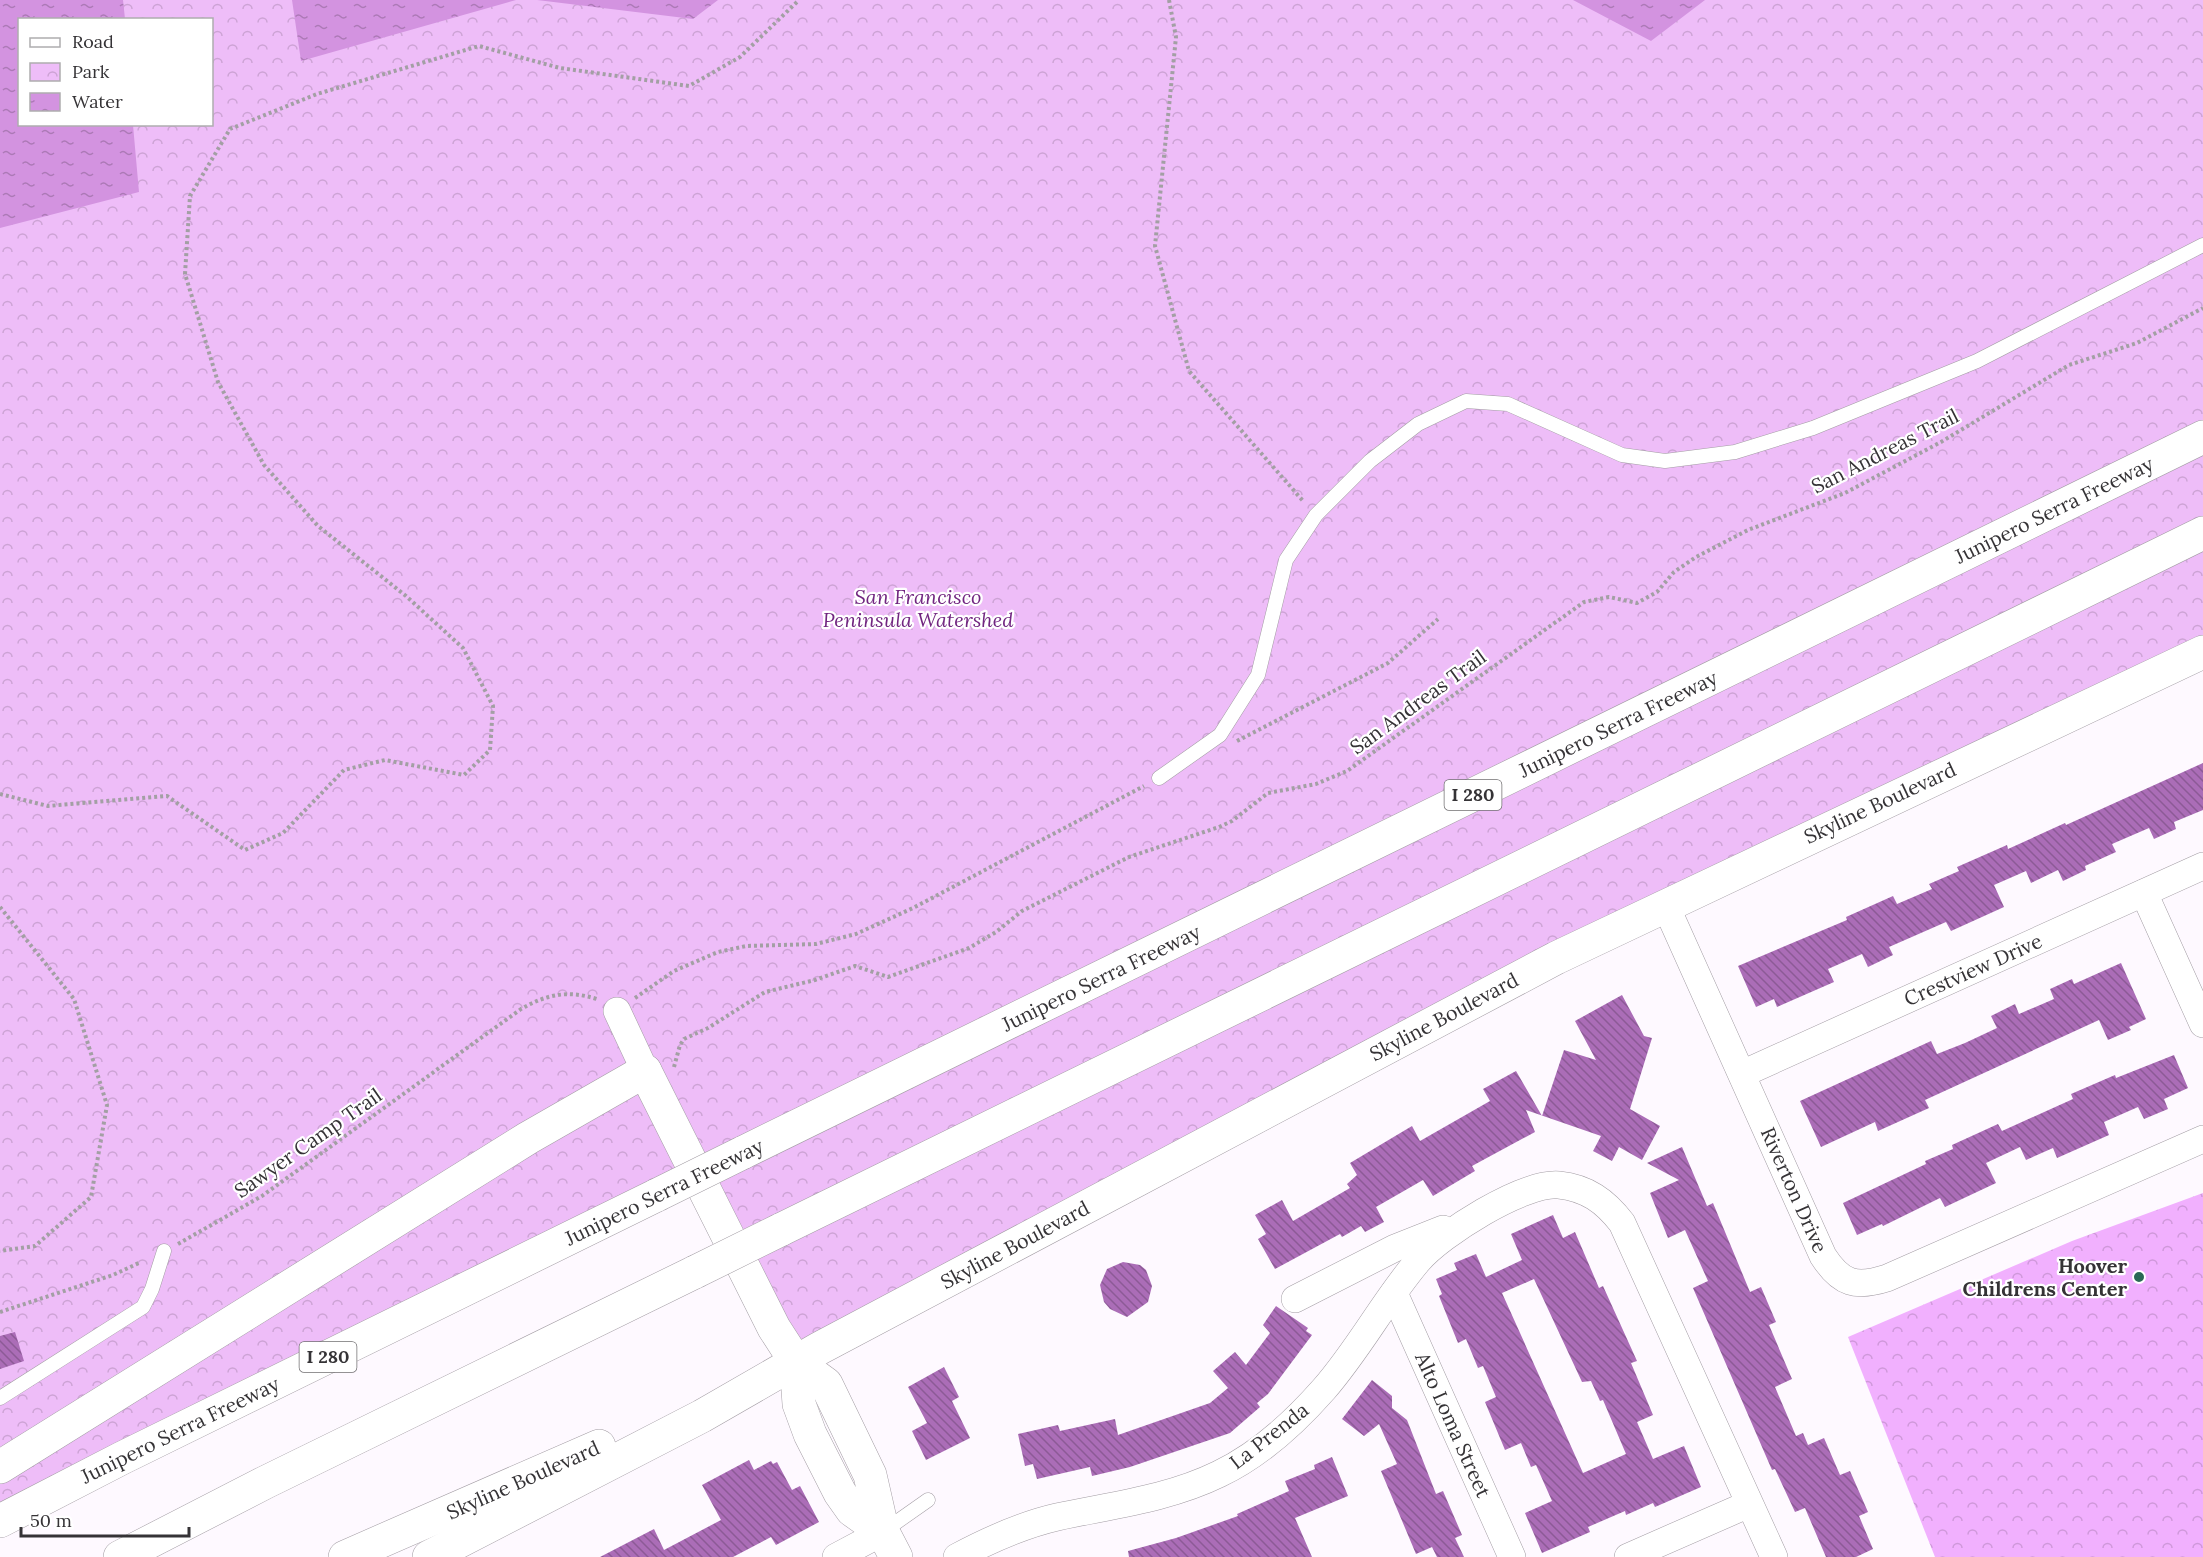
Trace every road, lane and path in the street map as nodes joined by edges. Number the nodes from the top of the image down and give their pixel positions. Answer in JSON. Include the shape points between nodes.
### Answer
{"nodes":[{"id":1,"x":799,"y":0,"type":"edge"},
{"id":2,"x":1169,"y":0,"type":"edge"},
{"id":3,"x":2203,"y":245,"type":"edge"},
{"id":4,"x":2203,"y":308,"type":"edge"},
{"id":5,"x":2203,"y":438,"type":"edge"},
{"id":6,"x":1316,"y":515,"type":"junction"},
{"id":7,"x":2203,"y":533,"type":"edge"},
{"id":8,"x":1437,"y":619,"type":"dead end"},
{"id":9,"x":2203,"y":652,"type":"edge"},
{"id":10,"x":1233,"y":742,"type":"dead end"},
{"id":11,"x":1159,"y":778,"type":"joint"},
{"id":12,"x":0,"y":794,"type":"edge"},
{"id":13,"x":2203,"y":866,"type":"edge"},
{"id":14,"x":2144,"y":893,"type":"junction"},
{"id":15,"x":1665,"y":904,"type":"junction"},
{"id":16,"x":0,"y":907,"type":"edge"},
{"id":17,"x":617,"y":1011,"type":"junction"},
{"id":18,"x":2203,"y":1024,"type":"edge"},
{"id":19,"x":645,"y":1071,"type":"junction"},
{"id":20,"x":1742,"y":1074,"type":"junction"},
{"id":21,"x":2203,"y":1139,"type":"edge"},
{"id":22,"x":1475,"y":1216,"type":"junction"},
{"id":23,"x":0,"y":1251,"type":"edge"},
{"id":24,"x":164,"y":1251,"type":"junction"},
{"id":25,"x":1394,"y":1293,"type":"junction"},
{"id":26,"x":1295,"y":1299,"type":"dead end"},
{"id":27,"x":0,"y":1312,"type":"edge"},
{"id":28,"x":796,"y":1362,"type":"junction"},
{"id":29,"x":0,"y":1398,"type":"edge"},
{"id":30,"x":702,"y":1416,"type":"junction"},
{"id":31,"x":0,"y":1467,"type":"edge"},
{"id":32,"x":928,"y":1500,"type":"dead end"},
{"id":33,"x":1749,"y":1504,"type":"junction"},
{"id":34,"x":0,"y":1521,"type":"edge"},
{"id":35,"x":889,"y":1544,"type":"edge"},
{"id":36,"x":120,"y":1557,"type":"edge"},
{"id":37,"x":345,"y":1557,"type":"edge"},
{"id":38,"x":429,"y":1557,"type":"edge"},
{"id":39,"x":836,"y":1557,"type":"edge"},
{"id":40,"x":957,"y":1557,"type":"edge"},
{"id":41,"x":1512,"y":1557,"type":"edge"},
{"id":42,"x":1628,"y":1557,"type":"edge"},
{"id":43,"x":1774,"y":1557,"type":"edge"}],
"edges":[{"from":1,"to":12,"type":"path","via":[[740,57],[689,86],[560,68],[479,46],[316,94],[230,129],[190,196],[185,274],[218,382],[264,465],[318,526],[406,596],[463,648],[493,706],[490,750],[464,775],[385,760],[344,770],[283,833],[245,850],[167,796],[48,806]]},
{"from":2,"to":6,"type":"path","via":[[1176,37],[1155,246],[1189,371]]},
{"from":3,"to":6,"type":"lane","via":[[1977,361],[1814,428],[1734,452],[1665,461],[1622,455],[1508,404],[1466,401],[1418,424],[1370,461]]},
{"from":4,"to":19,"type":"path","name":"San Andreas Trail","via":[[2137,343],[2069,364],[1845,493],[1717,546],[1674,572],[1657,592],[1637,603],[1609,597],[1584,602],[1333,778],[1277,789],[1219,827],[1120,862],[1022,911],[980,942],[945,958],[892,977],[855,966],[765,992],[684,1039],[673,1070]]},
{"from":5,"to":34,"type":"main road","name":"Junipero Serra Freeway","number":"I 280","bridge":true},
{"from":6,"to":11,"type":"lane","via":[[1286,560],[1258,675],[1220,735]]},
{"from":7,"to":36,"type":"main road","bridge":true},
{"from":8,"to":10,"type":"path","via":[[1388,663]]},
{"from":9,"to":15,"type":"main road","name":"Skyline Boulevard"},
{"from":11,"to":17,"type":"path","via":[[856,934],[816,944],[718,951],[674,971]]},
{"from":13,"to":14,"type":"street","name":"Crestview Drive"},
{"from":14,"to":18,"type":"street"},
{"from":14,"to":20,"type":"street","name":"Crestview Drive"},
{"from":15,"to":20,"type":"street","name":"Riverton Drive"},
{"from":15,"to":28,"type":"main road","name":"Skyline Boulevard","via":[[1462,1007]]},
{"from":16,"to":23,"type":"path","via":[[74,999],[107,1105],[92,1197],[35,1246]]},
{"from":17,"to":19,"type":"street"},
{"from":17,"to":24,"type":"path","name":"Sawyer Camp Trail","via":[[603,1001],[574,994],[556,994],[531,1004],[262,1196]]},
{"from":19,"to":28,"type":"main road","via":[[774,1328]]},
{"from":19,"to":31,"type":"main road","via":[[528,1138]]},
{"from":20,"to":21,"type":"street","name":"Riverton Drive","via":[[1823,1256],[1833,1272],[1850,1282],[1869,1284],[1887,1278]]},
{"from":22,"to":25,"type":"street","name":"La Prenda","via":[[1438,1240]]},
{"from":22,"to":26,"type":"street","name":"La Prenda","via":[[1395,1248]]},
{"from":22,"to":33,"type":"street","name":"La Prenda","via":[[1530,1190],[1557,1185],[1583,1190],[1607,1204],[1622,1223]]},
{"from":24,"to":27,"type":"path","name":"Sawyer Camp Trail","via":[[113,1275]]},
{"from":24,"to":29,"type":"lane","via":[[142,1307]]},
{"from":25,"to":40,"type":"street","name":"La Prenda","via":[[1326,1388],[1295,1420],[1220,1474],[1177,1491],[1013,1530]]},
{"from":25,"to":41,"type":"street","name":"Alto Loma Street"},
{"from":28,"to":30,"type":"main road","name":"Skyline Boulevard"},
{"from":28,"to":35,"type":"main road","via":[[799,1404],[840,1493],[852,1510]]},
{"from":30,"to":37,"type":"main road","name":"Skyline Boulevard","via":[[677,1412]]},
{"from":30,"to":38,"type":"main road","name":"Skyline Boulevard"},
{"from":32,"to":35,"type":"lane"},
{"from":33,"to":42,"type":"street"},
{"from":33,"to":43,"type":"street","name":"La Prenda"},
{"from":35,"to":39,"type":"street"}]}
